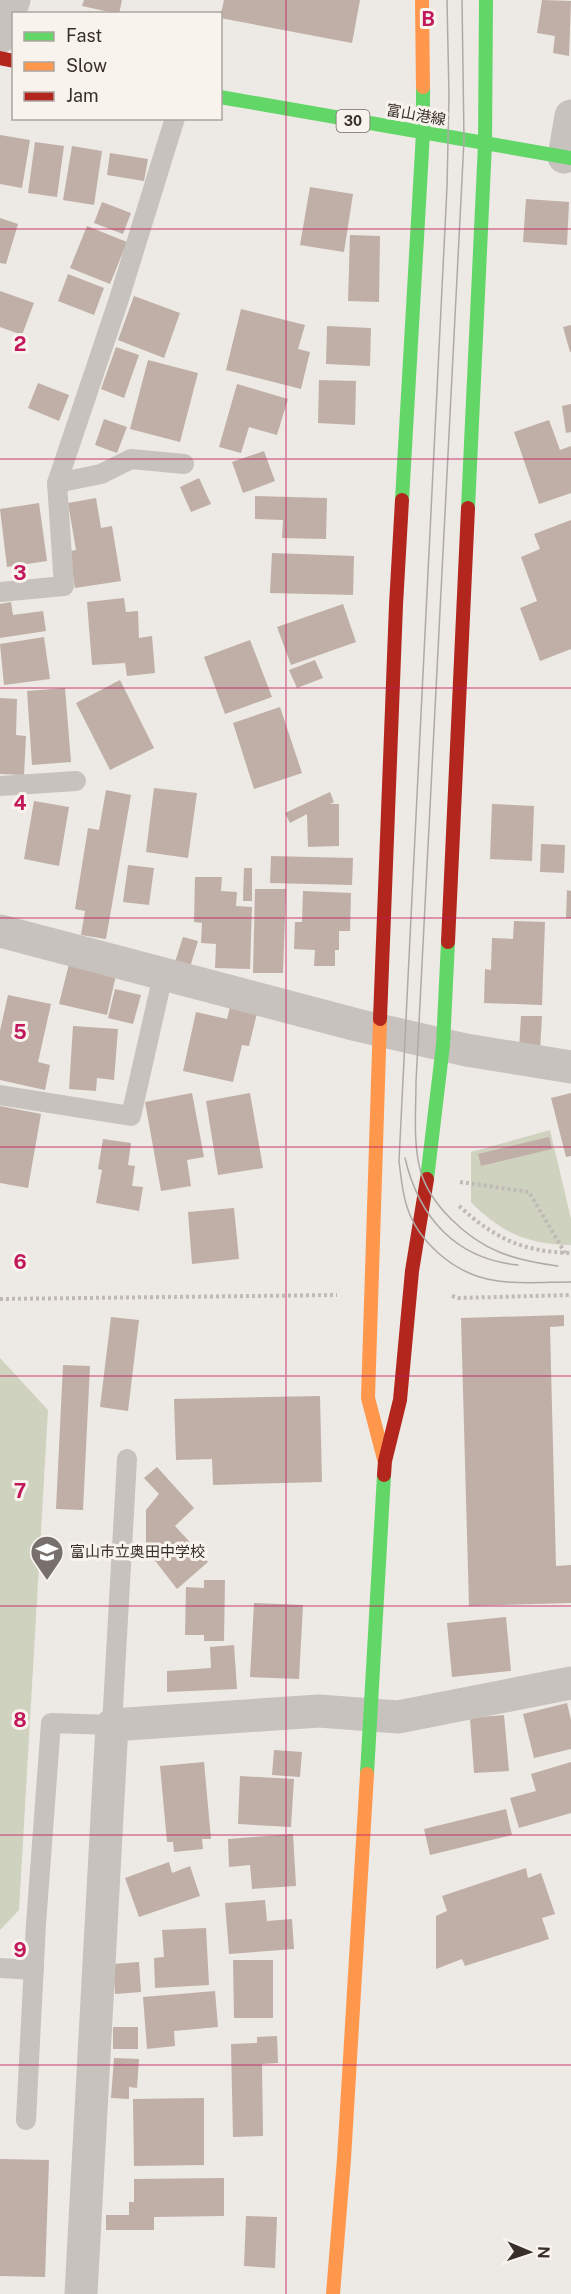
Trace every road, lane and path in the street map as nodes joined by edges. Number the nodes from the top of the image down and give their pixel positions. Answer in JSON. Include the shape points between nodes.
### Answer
{"nodes":[{"id":1,"x":14,"y":0,"type":"edge"},
{"id":2,"x":422,"y":0,"type":"edge"},
{"id":3,"x":486,"y":0,"type":"edge"},
{"id":4,"x":0,"y":37,"type":"edge"},
{"id":5,"x":222,"y":97,"type":"edge"},
{"id":6,"x":571,"y":116,"type":"edge"},
{"id":7,"x":174,"y":120,"type":"edge"},
{"id":8,"x":423,"y":133,"type":"junction"},
{"id":9,"x":485,"y":144,"type":"junction"},
{"id":10,"x":568,"y":157,"type":"edge"},
{"id":11,"x":184,"y":464,"type":"dead end"},
{"id":12,"x":57,"y":483,"type":"junction"},
{"id":13,"x":0,"y":592,"type":"edge"},
{"id":14,"x":76,"y":781,"type":"dead end"},
{"id":15,"x":0,"y":786,"type":"edge"},
{"id":16,"x":0,"y":931,"type":"edge"},
{"id":17,"x":163,"y":975,"type":"junction"},
{"id":18,"x":381,"y":1030,"type":"junction"},
{"id":19,"x":443,"y":1045,"type":"junction"},
{"id":20,"x":571,"y":1067,"type":"edge"},
{"id":21,"x":0,"y":1095,"type":"edge"},
{"id":22,"x":459,"y":1182,"type":"dead end"},
{"id":23,"x":459,"y":1206,"type":"dead end"},
{"id":24,"x":565,"y":1253,"type":"junction"},
{"id":25,"x":571,"y":1253,"type":"edge"},
{"id":26,"x":571,"y":1295,"type":"edge"},
{"id":27,"x":370,"y":1296,"type":"junction"},
{"id":28,"x":452,"y":1296,"type":"dead end"},
{"id":29,"x":0,"y":1299,"type":"edge"},
{"id":30,"x":127,"y":1459,"type":"dead end"},
{"id":31,"x":385,"y":1461,"type":"junction"},
{"id":32,"x":571,"y":1683,"type":"edge"},
{"id":33,"x":370,"y":1714,"type":"junction"},
{"id":34,"x":112,"y":1725,"type":"junction"},
{"id":35,"x":0,"y":1968,"type":"edge"},
{"id":36,"x":34,"y":1970,"type":"junction"},
{"id":37,"x":26,"y":2120,"type":"dead end"},
{"id":38,"x":81,"y":2294,"type":"edge"},
{"id":39,"x":333,"y":2294,"type":"edge"}],
"edges":[{"from":1,"to":4,"type":"street"},
{"from":2,"to":8,"type":"street"},
{"from":3,"to":9,"type":"street"},
{"from":5,"to":8,"type":"street","name":"富山港線","number":"30"},
{"from":6,"to":10,"type":"street"},
{"from":7,"to":12,"type":"lane"},
{"from":8,"to":9,"type":"street","name":"富山港線","number":"30"},
{"from":8,"to":18,"type":"street","via":[[396,605]]},
{"from":9,"to":10,"type":"street","name":"富山港線","number":"30"},
{"from":9,"to":19,"type":"street"},
{"from":11,"to":12,"type":"lane","via":[[131,459],[101,474]]},
{"from":12,"to":13,"type":"lane","via":[[64,586]]},
{"from":14,"to":15,"type":"lane"},
{"from":16,"to":17,"type":"street"},
{"from":17,"to":18,"type":"street"},
{"from":17,"to":21,"type":"lane","via":[[131,1116]]},
{"from":18,"to":19,"type":"street"},
{"from":18,"to":27,"type":"street"},
{"from":19,"to":20,"type":"street"},
{"from":19,"to":31,"type":"street","via":[[412,1271],[400,1400]]},
{"from":22,"to":24,"type":"path","via":[[529,1192]]},
{"from":23,"to":24,"type":"path","via":[[483,1228],[507,1240],[536,1250]]},
{"from":24,"to":25,"type":"path"},
{"from":26,"to":28,"type":"path"},
{"from":27,"to":29,"type":"path"},
{"from":27,"to":31,"type":"street","via":[[368,1398]]},
{"from":30,"to":34,"type":"lane"},
{"from":31,"to":33,"type":"street"},
{"from":32,"to":33,"type":"street","via":[[398,1717]]},
{"from":33,"to":34,"type":"street","via":[[319,1711]]},
{"from":33,"to":39,"type":"street"},
{"from":34,"to":36,"type":"lane","via":[[51,1723]]},
{"from":34,"to":38,"type":"street"},
{"from":35,"to":36,"type":"lane"},
{"from":36,"to":37,"type":"lane"}]}
